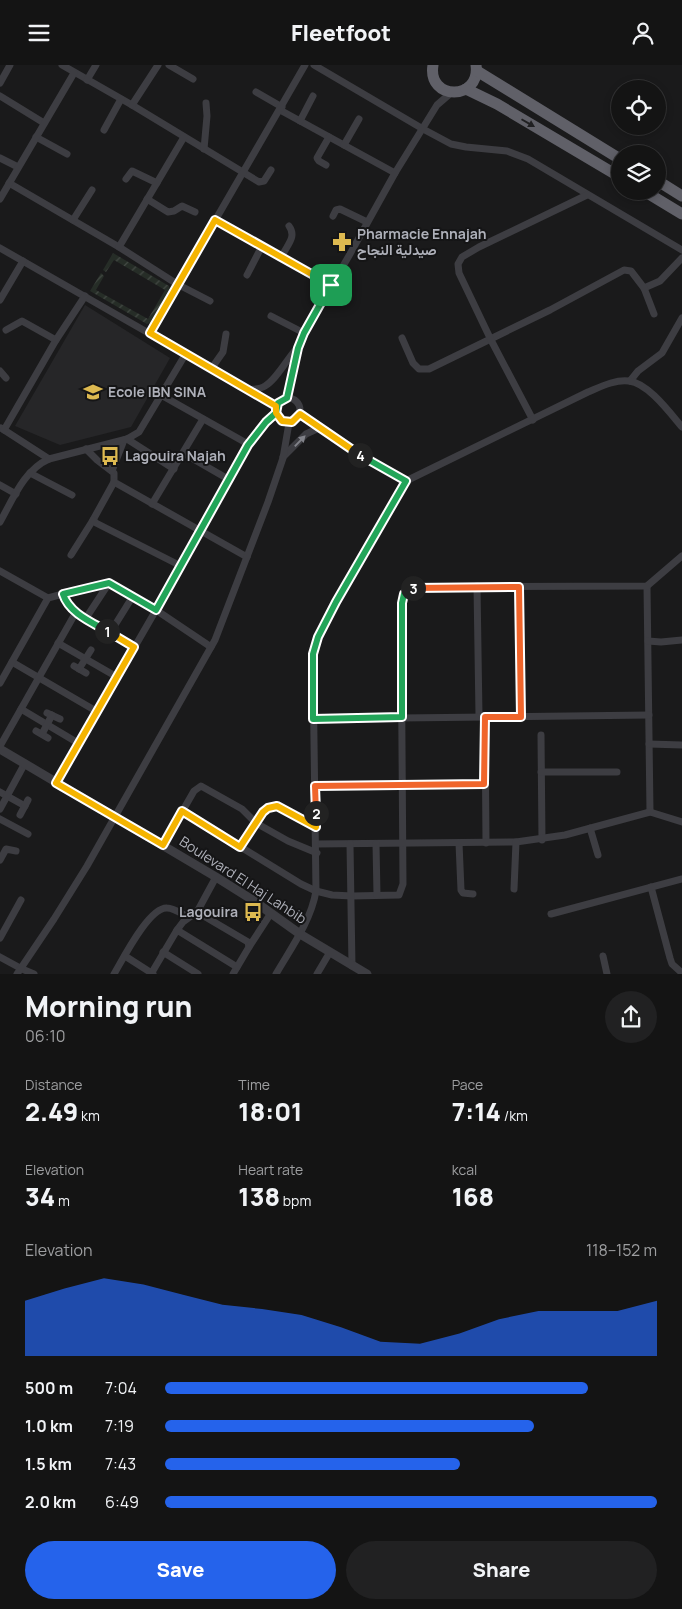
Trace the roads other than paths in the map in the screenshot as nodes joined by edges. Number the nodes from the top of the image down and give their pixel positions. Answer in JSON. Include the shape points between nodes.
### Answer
{"nodes":[{"id":1,"x":10,"y":65,"type":"edge"},
{"id":2,"x":62,"y":65,"type":"edge"},
{"id":3,"x":96,"y":65,"type":"edge"},
{"id":4,"x":158,"y":65,"type":"edge"},
{"id":5,"x":169,"y":65,"type":"edge"},
{"id":6,"x":305,"y":65,"type":"edge"},
{"id":7,"x":314,"y":65,"type":"edge"},
{"id":8,"x":430,"y":68,"type":"edge"},
{"id":9,"x":476,"y":68,"type":"edge"},
{"id":10,"x":74,"y":73,"type":"junction"},
{"id":11,"x":193,"y":79,"type":"dead end"},
{"id":12,"x":87,"y":80,"type":"junction"},
{"id":13,"x":0,"y":83,"type":"edge"},
{"id":14,"x":439,"y":87,"type":"junction"},
{"id":15,"x":466,"y":89,"type":"junction"},
{"id":16,"x":256,"y":92,"type":"dead end"},
{"id":17,"x":452,"y":92,"type":"junction"},
{"id":18,"x":0,"y":96,"type":"edge"},
{"id":19,"x":313,"y":96,"type":"dead end"},
{"id":20,"x":121,"y":99,"type":"junction"},
{"id":21,"x":206,"y":103,"type":"dead end"},
{"id":22,"x":132,"y":105,"type":"junction"},
{"id":23,"x":437,"y":105,"type":"junction"},
{"id":24,"x":281,"y":109,"type":"junction"},
{"id":25,"x":360,"y":119,"type":"dead end"},
{"id":26,"x":300,"y":121,"type":"junction"},
{"id":27,"x":44,"y":123,"type":"junction"},
{"id":28,"x":423,"y":129,"type":"junction"},
{"id":29,"x":104,"y":130,"type":"dead end"},
{"id":30,"x":36,"y":137,"type":"junction"},
{"id":31,"x":184,"y":137,"type":"junction"},
{"id":32,"x":329,"y":137,"type":"junction"},
{"id":33,"x":344,"y":145,"type":"junction"},
{"id":34,"x":204,"y":149,"type":"junction"},
{"id":35,"x":611,"y":153,"type":"edge"},
{"id":36,"x":67,"y":154,"type":"dead end"},
{"id":37,"x":0,"y":158,"type":"edge"},
{"id":38,"x":326,"y":165,"type":"dead end"},
{"id":39,"x":18,"y":167,"type":"junction"},
{"id":40,"x":271,"y":170,"type":"dead end"},
{"id":41,"x":242,"y":171,"type":"junction"},
{"id":42,"x":611,"y":172,"type":"edge"},
{"id":43,"x":395,"y":173,"type":"junction"},
{"id":44,"x":126,"y":179,"type":"dead end"},
{"id":45,"x":9,"y":183,"type":"junction"},
{"id":46,"x":157,"y":183,"type":"junction"},
{"id":47,"x":666,"y":186,"type":"edge"},
{"id":48,"x":92,"y":190,"type":"dead end"},
{"id":49,"x":587,"y":195,"type":"junction"},
{"id":50,"x":682,"y":196,"type":"edge"},
{"id":51,"x":0,"y":199,"type":"edge"},
{"id":52,"x":147,"y":199,"type":"junction"},
{"id":53,"x":659,"y":200,"type":"edge"},
{"id":54,"x":195,"y":211,"type":"dead end"},
{"id":55,"x":682,"y":214,"type":"edge"},
{"id":56,"x":333,"y":216,"type":"dead end"},
{"id":57,"x":73,"y":220,"type":"junction"},
{"id":58,"x":215,"y":220,"type":"junction"},
{"id":59,"x":367,"y":222,"type":"junction"},
{"id":60,"x":289,"y":226,"type":"dead end"},
{"id":61,"x":262,"y":246,"type":"junction"},
{"id":62,"x":119,"y":247,"type":"junction"},
{"id":63,"x":0,"y":248,"type":"edge"},
{"id":64,"x":682,"y":250,"type":"edge"},
{"id":65,"x":282,"y":256,"type":"junction"},
{"id":66,"x":682,"y":258,"type":"edge"},
{"id":67,"x":23,"y":261,"type":"junction"},
{"id":68,"x":247,"y":275,"type":"dead end"},
{"id":69,"x":177,"y":284,"type":"junction"},
{"id":70,"x":331,"y":285,"type":"junction"},
{"id":71,"x":644,"y":288,"type":"junction"},
{"id":72,"x":85,"y":296,"type":"junction"},
{"id":73,"x":0,"y":300,"type":"edge"},
{"id":74,"x":210,"y":301,"type":"dead end"},
{"id":75,"x":654,"y":314,"type":"dead end"},
{"id":76,"x":271,"y":316,"type":"dead end"},
{"id":77,"x":682,"y":318,"type":"edge"},
{"id":78,"x":6,"y":330,"type":"dead end"},
{"id":79,"x":150,"y":333,"type":"junction"},
{"id":80,"x":304,"y":333,"type":"junction"},
{"id":81,"x":226,"y":334,"type":"dead end"},
{"id":82,"x":402,"y":338,"type":"dead end"},
{"id":83,"x":56,"y":340,"type":"junction"},
{"id":84,"x":491,"y":340,"type":"junction"},
{"id":85,"x":298,"y":348,"type":"junction"},
{"id":86,"x":185,"y":355,"type":"junction"},
{"id":87,"x":211,"y":369,"type":"junction"},
{"id":88,"x":0,"y":371,"type":"edge"},
{"id":89,"x":6,"y":378,"type":"dead end"},
{"id":90,"x":630,"y":381,"type":"junction"},
{"id":91,"x":249,"y":391,"type":"junction"},
{"id":92,"x":161,"y":395,"type":"junction"},
{"id":93,"x":287,"y":398,"type":"junction"},
{"id":94,"x":276,"y":410,"type":"junction"},
{"id":95,"x":300,"y":414,"type":"junction"},
{"id":96,"x":203,"y":419,"type":"junction"},
{"id":97,"x":533,"y":420,"type":"junction"},
{"id":98,"x":289,"y":423,"type":"junction"},
{"id":99,"x":682,"y":427,"type":"edge"},
{"id":100,"x":319,"y":428,"type":"junction"},
{"id":101,"x":2,"y":429,"type":"edge"},
{"id":102,"x":126,"y":440,"type":"junction"},
{"id":103,"x":248,"y":445,"type":"junction"},
{"id":104,"x":86,"y":449,"type":"junction"},
{"id":105,"x":183,"y":453,"type":"junction"},
{"id":106,"x":283,"y":458,"type":"junction"},
{"id":107,"x":49,"y":459,"type":"junction"},
{"id":108,"x":174,"y":469,"type":"junction"},
{"id":109,"x":112,"y":471,"type":"junction"},
{"id":110,"x":30,"y":473,"type":"junction"},
{"id":111,"x":228,"y":479,"type":"junction"},
{"id":112,"x":406,"y":481,"type":"junction"},
{"id":113,"x":114,"y":482,"type":"junction"},
{"id":114,"x":0,"y":485,"type":"edge"},
{"id":115,"x":16,"y":494,"type":"junction"},
{"id":116,"x":72,"y":495,"type":"dead end"},
{"id":117,"x":152,"y":503,"type":"junction"},
{"id":118,"x":93,"y":520,"type":"junction"},
{"id":119,"x":0,"y":522,"type":"edge"},
{"id":120,"x":200,"y":529,"type":"junction"},
{"id":121,"x":71,"y":555,"type":"dead end"},
{"id":122,"x":682,"y":556,"type":"edge"},
{"id":123,"x":247,"y":557,"type":"junction"},
{"id":124,"x":181,"y":566,"type":"junction"},
{"id":125,"x":0,"y":571,"type":"edge"},
{"id":126,"x":109,"y":583,"type":"junction"},
{"id":127,"x":477,"y":586,"type":"junction"},
{"id":128,"x":647,"y":586,"type":"junction"},
{"id":129,"x":519,"y":587,"type":"junction"},
{"id":130,"x":63,"y":594,"type":"junction"},
{"id":131,"x":133,"y":596,"type":"junction"},
{"id":132,"x":48,"y":598,"type":"junction"},
{"id":133,"x":156,"y":610,"type":"junction"},
{"id":134,"x":76,"y":612,"type":"junction"},
{"id":135,"x":86,"y":618,"type":"junction"},
{"id":136,"x":110,"y":633,"type":"junction"},
{"id":137,"x":682,"y":640,"type":"edge"},
{"id":138,"x":648,"y":641,"type":"junction"},
{"id":139,"x":58,"y":643,"type":"junction"},
{"id":140,"x":134,"y":647,"type":"junction"},
{"id":141,"x":211,"y":647,"type":"junction"},
{"id":142,"x":91,"y":650,"type":"dead end"},
{"id":143,"x":86,"y":659,"type":"junction"},
{"id":144,"x":12,"y":662,"type":"junction"},
{"id":145,"x":86,"y":673,"type":"dead end"},
{"id":146,"x":117,"y":677,"type":"junction"},
{"id":147,"x":39,"y":678,"type":"junction"},
{"id":148,"x":0,"y":683,"type":"edge"},
{"id":149,"x":21,"y":709,"type":"junction"},
{"id":150,"x":96,"y":711,"type":"junction"},
{"id":151,"x":649,"y":715,"type":"junction"},
{"id":152,"x":402,"y":717,"type":"junction"},
{"id":153,"x":482,"y":717,"type":"junction"},
{"id":154,"x":521,"y":717,"type":"junction"},
{"id":155,"x":60,"y":719,"type":"dead end"},
{"id":156,"x":313,"y":719,"type":"junction"},
{"id":157,"x":48,"y":725,"type":"junction"},
{"id":158,"x":42,"y":735,"type":"dead end"},
{"id":159,"x":541,"y":735,"type":"dead end"},
{"id":160,"x":78,"y":743,"type":"junction"},
{"id":161,"x":649,"y":743,"type":"junction"},
{"id":162,"x":682,"y":745,"type":"edge"},
{"id":163,"x":0,"y":747,"type":"edge"},
{"id":164,"x":25,"y":763,"type":"junction"},
{"id":165,"x":541,"y":772,"type":"junction"},
{"id":166,"x":617,"y":772,"type":"dead end"},
{"id":167,"x":56,"y":783,"type":"junction"},
{"id":168,"x":484,"y":784,"type":"junction"},
{"id":169,"x":402,"y":785,"type":"junction"},
{"id":170,"x":315,"y":786,"type":"junction"},
{"id":171,"x":3,"y":794,"type":"edge"},
{"id":172,"x":0,"y":809,"type":"edge"},
{"id":173,"x":182,"y":811,"type":"junction"},
{"id":174,"x":650,"y":812,"type":"junction"},
{"id":175,"x":20,"y":815,"type":"dead end"},
{"id":176,"x":115,"y":817,"type":"junction"},
{"id":177,"x":0,"y":819,"type":"edge"},
{"id":178,"x":682,"y":821,"type":"edge"},
{"id":179,"x":256,"y":823,"type":"junction"},
{"id":180,"x":316,"y":827,"type":"junction"},
{"id":181,"x":590,"y":828,"type":"junction"},
{"id":182,"x":28,"y":834,"type":"dead end"},
{"id":183,"x":542,"y":839,"type":"junction"},
{"id":184,"x":516,"y":842,"type":"junction"},
{"id":185,"x":459,"y":843,"type":"junction"},
{"id":186,"x":486,"y":843,"type":"junction"},
{"id":187,"x":316,"y":844,"type":"junction"},
{"id":188,"x":350,"y":844,"type":"junction"},
{"id":189,"x":376,"y":844,"type":"junction"},
{"id":190,"x":404,"y":844,"type":"junction"},
{"id":191,"x":163,"y":845,"type":"junction"},
{"id":192,"x":3,"y":847,"type":"edge"},
{"id":193,"x":240,"y":847,"type":"junction"},
{"id":194,"x":16,"y":851,"type":"dead end"},
{"id":195,"x":317,"y":853,"type":"junction"},
{"id":196,"x":598,"y":855,"type":"dead end"},
{"id":197,"x":0,"y":860,"type":"edge"},
{"id":198,"x":216,"y":877,"type":"junction"},
{"id":199,"x":682,"y":879,"type":"edge"},
{"id":200,"x":651,"y":887,"type":"junction"},
{"id":201,"x":514,"y":889,"type":"dead end"},
{"id":202,"x":316,"y":891,"type":"junction"},
{"id":203,"x":473,"y":894,"type":"dead end"},
{"id":204,"x":377,"y":895,"type":"junction"},
{"id":205,"x":352,"y":896,"type":"junction"},
{"id":206,"x":22,"y":901,"type":"dead end"},
{"id":207,"x":198,"y":911,"type":"junction"},
{"id":208,"x":271,"y":913,"type":"junction"},
{"id":209,"x":551,"y":913,"type":"dead end"},
{"id":210,"x":188,"y":917,"type":"junction"},
{"id":211,"x":176,"y":930,"type":"junction"},
{"id":212,"x":300,"y":934,"type":"junction"},
{"id":213,"x":0,"y":938,"type":"edge"},
{"id":214,"x":249,"y":947,"type":"junction"},
{"id":215,"x":330,"y":952,"type":"junction"},
{"id":216,"x":163,"y":953,"type":"junction"},
{"id":217,"x":125,"y":956,"type":"junction"},
{"id":218,"x":603,"y":956,"type":"dead end"},
{"id":219,"x":0,"y":957,"type":"edge"},
{"id":220,"x":352,"y":966,"type":"junction"},
{"id":221,"x":235,"y":971,"type":"edge"},
{"id":222,"x":20,"y":972,"type":"edge"},
{"id":223,"x":682,"y":973,"type":"edge"},
{"id":224,"x":34,"y":974,"type":"edge"},
{"id":225,"x":114,"y":974,"type":"edge"},
{"id":226,"x":152,"y":974,"type":"edge"},
{"id":227,"x":198,"y":974,"type":"edge"},
{"id":228,"x":276,"y":974,"type":"edge"},
{"id":229,"x":317,"y":974,"type":"edge"},
{"id":230,"x":367,"y":974,"type":"edge"},
{"id":231,"x":607,"y":974,"type":"edge"}],
"edges":[{"from":1,"to":13,"type":"street"},
{"from":2,"to":10,"type":"street"},
{"from":3,"to":12,"type":"street"},
{"from":4,"to":22,"type":"street"},
{"from":5,"to":11,"type":"street"},
{"from":6,"to":24,"type":"street"},
{"from":7,"to":28,"type":"street"},
{"from":8,"to":14,"type":"highway"},
{"from":9,"to":15,"type":"highway","via":[[474,82]]},
{"from":9,"to":35,"type":"highway"},
{"from":10,"to":12,"type":"street"},
{"from":10,"to":27,"type":"street"},
{"from":12,"to":20,"type":"street"},
{"from":14,"to":17,"type":"highway"},
{"from":14,"to":23,"type":"street"},
{"from":15,"to":17,"type":"highway"},
{"from":15,"to":42,"type":"highway","one_way":true},
{"from":16,"to":24,"type":"street"},
{"from":17,"to":23,"type":"street"},
{"from":18,"to":27,"type":"street"},
{"from":19,"to":26,"type":"street"},
{"from":20,"to":22,"type":"street"},
{"from":20,"to":29,"type":"street"},
{"from":21,"to":34,"type":"street"},
{"from":22,"to":31,"type":"street"},
{"from":23,"to":28,"type":"street"},
{"from":24,"to":26,"type":"street"},
{"from":24,"to":41,"type":"street"},
{"from":25,"to":33,"type":"street"},
{"from":26,"to":32,"type":"street"},
{"from":27,"to":30,"type":"street"},
{"from":28,"to":43,"type":"street"},
{"from":28,"to":49,"type":"street","via":[[455,145],[510,152],[546,169]]},
{"from":30,"to":36,"type":"street"},
{"from":30,"to":39,"type":"street"},
{"from":31,"to":34,"type":"street"},
{"from":31,"to":46,"type":"street"},
{"from":32,"to":33,"type":"street"},
{"from":32,"to":38,"type":"street","via":[[317,158]]},
{"from":33,"to":43,"type":"street"},
{"from":34,"to":41,"type":"street"},
{"from":37,"to":39,"type":"street"},
{"from":39,"to":45,"type":"street"},
{"from":40,"to":41,"type":"street","via":[[261,183]]},
{"from":41,"to":58,"type":"street"},
{"from":43,"to":59,"type":"street"},
{"from":44,"to":46,"type":"street","via":[[132,171]]},
{"from":45,"to":51,"type":"street"},
{"from":45,"to":57,"type":"street"},
{"from":46,"to":52,"type":"street"},
{"from":47,"to":50,"type":"highway"},
{"from":48,"to":57,"type":"street"},
{"from":49,"to":64,"type":"street"},
{"from":49,"to":84,"type":"street","via":[[479,247],[459,260],[459,273]]},
{"from":52,"to":54,"type":"street","via":[[168,212],[182,206]]},
{"from":52,"to":62,"type":"street"},
{"from":53,"to":55,"type":"highway"},
{"from":56,"to":59,"type":"street","via":[[340,209]]},
{"from":57,"to":62,"type":"street"},
{"from":58,"to":61,"type":"street"},
{"from":58,"to":69,"type":"street"},
{"from":59,"to":70,"type":"street"},
{"from":60,"to":65,"type":"street","via":[[293,232]]},
{"from":61,"to":65,"type":"street"},
{"from":61,"to":68,"type":"street"},
{"from":62,"to":69,"type":"street"},
{"from":63,"to":67,"type":"street"},
{"from":65,"to":70,"type":"street"},
{"from":66,"to":71,"type":"street","via":[[660,281]]},
{"from":67,"to":72,"type":"street"},
{"from":67,"to":73,"type":"street"},
{"from":69,"to":74,"type":"street"},
{"from":69,"to":79,"type":"street"},
{"from":70,"to":80,"type":"street"},
{"from":71,"to":75,"type":"street"},
{"from":71,"to":84,"type":"street","via":[[631,271],[624,270]]},
{"from":72,"to":79,"type":"street"},
{"from":72,"to":83,"type":"street"},
{"from":76,"to":80,"type":"street"},
{"from":77,"to":90,"type":"street","via":[[662,353]]},
{"from":78,"to":83,"type":"street","via":[[22,321]]},
{"from":79,"to":86,"type":"street"},
{"from":80,"to":85,"type":"street"},
{"from":81,"to":87,"type":"street","via":[[223,351]]},
{"from":82,"to":84,"type":"street","via":[[419,369],[439,365]]},
{"from":83,"to":101,"type":"street"},
{"from":84,"to":97,"type":"street"},
{"from":85,"to":91,"type":"street","via":[[265,387]]},
{"from":85,"to":93,"type":"street"},
{"from":86,"to":87,"type":"street"},
{"from":86,"to":92,"type":"street"},
{"from":87,"to":91,"type":"street"},
{"from":88,"to":89,"type":"street"},
{"from":90,"to":97,"type":"street","via":[[600,387]]},
{"from":90,"to":99,"type":"street","via":[[650,392]]},
{"from":91,"to":94,"type":"street"},
{"from":92,"to":96,"type":"street"},
{"from":92,"to":102,"type":"street","via":[[142,429]]},
{"from":93,"to":94,"type":"street","via":[[280,401]]},
{"from":93,"to":95,"type":"street","via":[[296,401]]},
{"from":94,"to":98,"type":"street","via":[[279,419]]},
{"from":94,"to":103,"type":"street"},
{"from":95,"to":98,"type":"street"},
{"from":95,"to":100,"type":"street"},
{"from":96,"to":103,"type":"street"},
{"from":96,"to":105,"type":"street"},
{"from":97,"to":112,"type":"street"},
{"from":98,"to":106,"type":"street"},
{"from":106,"to":100,"type":"street","one_way":true,"via":[[306,434]]},
{"from":100,"to":112,"type":"street","via":[[363,458]]},
{"from":101,"to":107,"type":"street"},
{"from":102,"to":104,"type":"street"},
{"from":102,"to":108,"type":"street"},
{"from":102,"to":109,"type":"street"},
{"from":103,"to":111,"type":"street"},
{"from":104,"to":107,"type":"street"},
{"from":104,"to":109,"type":"street"},
{"from":105,"to":108,"type":"street"},
{"from":105,"to":111,"type":"street"},
{"from":106,"to":123,"type":"street"},
{"from":107,"to":110,"type":"street"},
{"from":108,"to":117,"type":"street"},
{"from":109,"to":113,"type":"street"},
{"from":110,"to":115,"type":"street"},
{"from":110,"to":116,"type":"street"},
{"from":111,"to":120,"type":"street"},
{"from":112,"to":156,"type":"street","via":[[318,637],[313,654]]},
{"from":113,"to":117,"type":"street"},
{"from":113,"to":118,"type":"street"},
{"from":114,"to":115,"type":"street"},
{"from":115,"to":119,"type":"street"},
{"from":117,"to":120,"type":"street"},
{"from":118,"to":121,"type":"street"},
{"from":118,"to":124,"type":"street"},
{"from":120,"to":123,"type":"street"},
{"from":120,"to":124,"type":"street"},
{"from":122,"to":128,"type":"street"},
{"from":123,"to":141,"type":"street"},
{"from":124,"to":133,"type":"street"},
{"from":125,"to":132,"type":"street"},
{"from":126,"to":130,"type":"street"},
{"from":126,"to":131,"type":"street"},
{"from":126,"to":135,"type":"street"},
{"from":127,"to":129,"type":"street"},
{"from":127,"to":152,"type":"street","via":[[417,587],[404,594]]},
{"from":127,"to":153,"type":"street"},
{"from":128,"to":129,"type":"street"},
{"from":128,"to":138,"type":"street"},
{"from":129,"to":154,"type":"street"},
{"from":130,"to":132,"type":"street"},
{"from":130,"to":134,"type":"street","via":[[67,604]]},
{"from":131,"to":133,"type":"street"},
{"from":131,"to":136,"type":"street"},
{"from":132,"to":144,"type":"street"},
{"from":133,"to":140,"type":"street"},
{"from":133,"to":141,"type":"street"},
{"from":134,"to":135,"type":"street"},
{"from":134,"to":139,"type":"street"},
{"from":135,"to":136,"type":"street"},
{"from":136,"to":140,"type":"street"},
{"from":137,"to":138,"type":"street"},
{"from":138,"to":151,"type":"street"},
{"from":139,"to":143,"type":"street"},
{"from":139,"to":147,"type":"street"},
{"from":140,"to":146,"type":"street"},
{"from":141,"to":176,"type":"street"},
{"from":142,"to":143,"type":"street"},
{"from":143,"to":145,"type":"street","via":[[77,667]]},
{"from":143,"to":146,"type":"street"},
{"from":144,"to":147,"type":"street"},
{"from":144,"to":148,"type":"street"},
{"from":146,"to":150,"type":"street"},
{"from":147,"to":149,"type":"street"},
{"from":147,"to":150,"type":"street"},
{"from":149,"to":157,"type":"street"},
{"from":149,"to":163,"type":"street"},
{"from":150,"to":160,"type":"street"},
{"from":151,"to":154,"type":"street"},
{"from":151,"to":161,"type":"street"},
{"from":152,"to":153,"type":"street"},
{"from":152,"to":156,"type":"street"},
{"from":152,"to":169,"type":"street"},
{"from":153,"to":154,"type":"street"},
{"from":153,"to":168,"type":"street"},
{"from":155,"to":157,"type":"street","via":[[50,714]]},
{"from":156,"to":170,"type":"street"},
{"from":157,"to":158,"type":"street"},
{"from":157,"to":160,"type":"street"},
{"from":159,"to":165,"type":"street"},
{"from":160,"to":167,"type":"street"},
{"from":161,"to":162,"type":"street"},
{"from":161,"to":174,"type":"street"},
{"from":163,"to":164,"type":"street","name":"Boulevard El Haj Lahbib"},
{"from":164,"to":167,"type":"street","name":"Boulevard El Haj Lahbib"},
{"from":164,"to":171,"type":"street"},
{"from":165,"to":166,"type":"street"},
{"from":165,"to":183,"type":"street"},
{"from":167,"to":176,"type":"street","name":"Boulevard El Haj Lahbib"},
{"from":168,"to":169,"type":"street"},
{"from":168,"to":186,"type":"street"},
{"from":169,"to":170,"type":"street"},
{"from":169,"to":190,"type":"street"},
{"from":170,"to":180,"type":"street"},
{"from":171,"to":172,"type":"street"},
{"from":171,"to":175,"type":"street","via":[[26,803]]},
{"from":173,"to":179,"type":"street","via":[[194,791],[201,786],[242,809]]},
{"from":173,"to":191,"type":"street"},
{"from":173,"to":193,"type":"street"},
{"from":174,"to":178,"type":"street"},
{"from":174,"to":181,"type":"street"},
{"from":176,"to":191,"type":"street","name":"Boulevard El Haj Lahbib"},
{"from":176,"to":222,"type":"street"},
{"from":177,"to":182,"type":"street"},
{"from":179,"to":180,"type":"street","via":[[268,808],[277,806]]},
{"from":179,"to":193,"type":"street"},
{"from":179,"to":195,"type":"street","via":[[282,839]]},
{"from":180,"to":187,"type":"street"},
{"from":181,"to":183,"type":"street"},
{"from":181,"to":196,"type":"street"},
{"from":183,"to":184,"type":"street"},
{"from":184,"to":186,"type":"street"},
{"from":184,"to":201,"type":"street"},
{"from":185,"to":186,"type":"street"},
{"from":185,"to":190,"type":"street"},
{"from":185,"to":203,"type":"street","via":[[462,891]]},
{"from":187,"to":188,"type":"street"},
{"from":187,"to":195,"type":"street"},
{"from":188,"to":189,"type":"street"},
{"from":188,"to":205,"type":"street"},
{"from":189,"to":190,"type":"street"},
{"from":189,"to":204,"type":"street"},
{"from":190,"to":204,"type":"street","via":[[402,890],[397,896]]},
{"from":191,"to":198,"type":"street","name":"Boulevard El Haj Lahbib"},
{"from":192,"to":194,"type":"street"},
{"from":192,"to":197,"type":"street"},
{"from":193,"to":202,"type":"street"},
{"from":195,"to":202,"type":"street"},
{"from":198,"to":207,"type":"street"},
{"from":198,"to":208,"type":"street","name":"Boulevard El Haj Lahbib"},
{"from":199,"to":200,"type":"street"},
{"from":200,"to":209,"type":"street"},
{"from":200,"to":223,"type":"street","via":[[672,964]]},
{"from":202,"to":205,"type":"street"},
{"from":202,"to":212,"type":"street"},
{"from":204,"to":205,"type":"street"},
{"from":205,"to":220,"type":"street"},
{"from":206,"to":213,"type":"street"},
{"from":207,"to":210,"type":"street"},
{"from":207,"to":214,"type":"street","via":[[248,942]]},
{"from":208,"to":212,"type":"street","name":"Boulevard El Haj Lahbib"},
{"from":208,"to":214,"type":"street"},
{"from":210,"to":211,"type":"street"},
{"from":210,"to":217,"type":"street","via":[[166,908],[158,910]]},
{"from":211,"to":216,"type":"street"},
{"from":211,"to":221,"type":"street"},
{"from":212,"to":215,"type":"street","name":"Boulevard El Haj Lahbib"},
{"from":212,"to":228,"type":"street"},
{"from":214,"to":221,"type":"street"},
{"from":215,"to":220,"type":"street","name":"Boulevard El Haj Lahbib"},
{"from":215,"to":229,"type":"street"},
{"from":216,"to":226,"type":"street"},
{"from":216,"to":227,"type":"street"},
{"from":217,"to":225,"type":"street"},
{"from":217,"to":226,"type":"street"},
{"from":218,"to":231,"type":"street"},
{"from":219,"to":222,"type":"street"},
{"from":220,"to":230,"type":"street","name":"Boulevard El Haj Lahbib"},
{"from":222,"to":224,"type":"street"}]}
